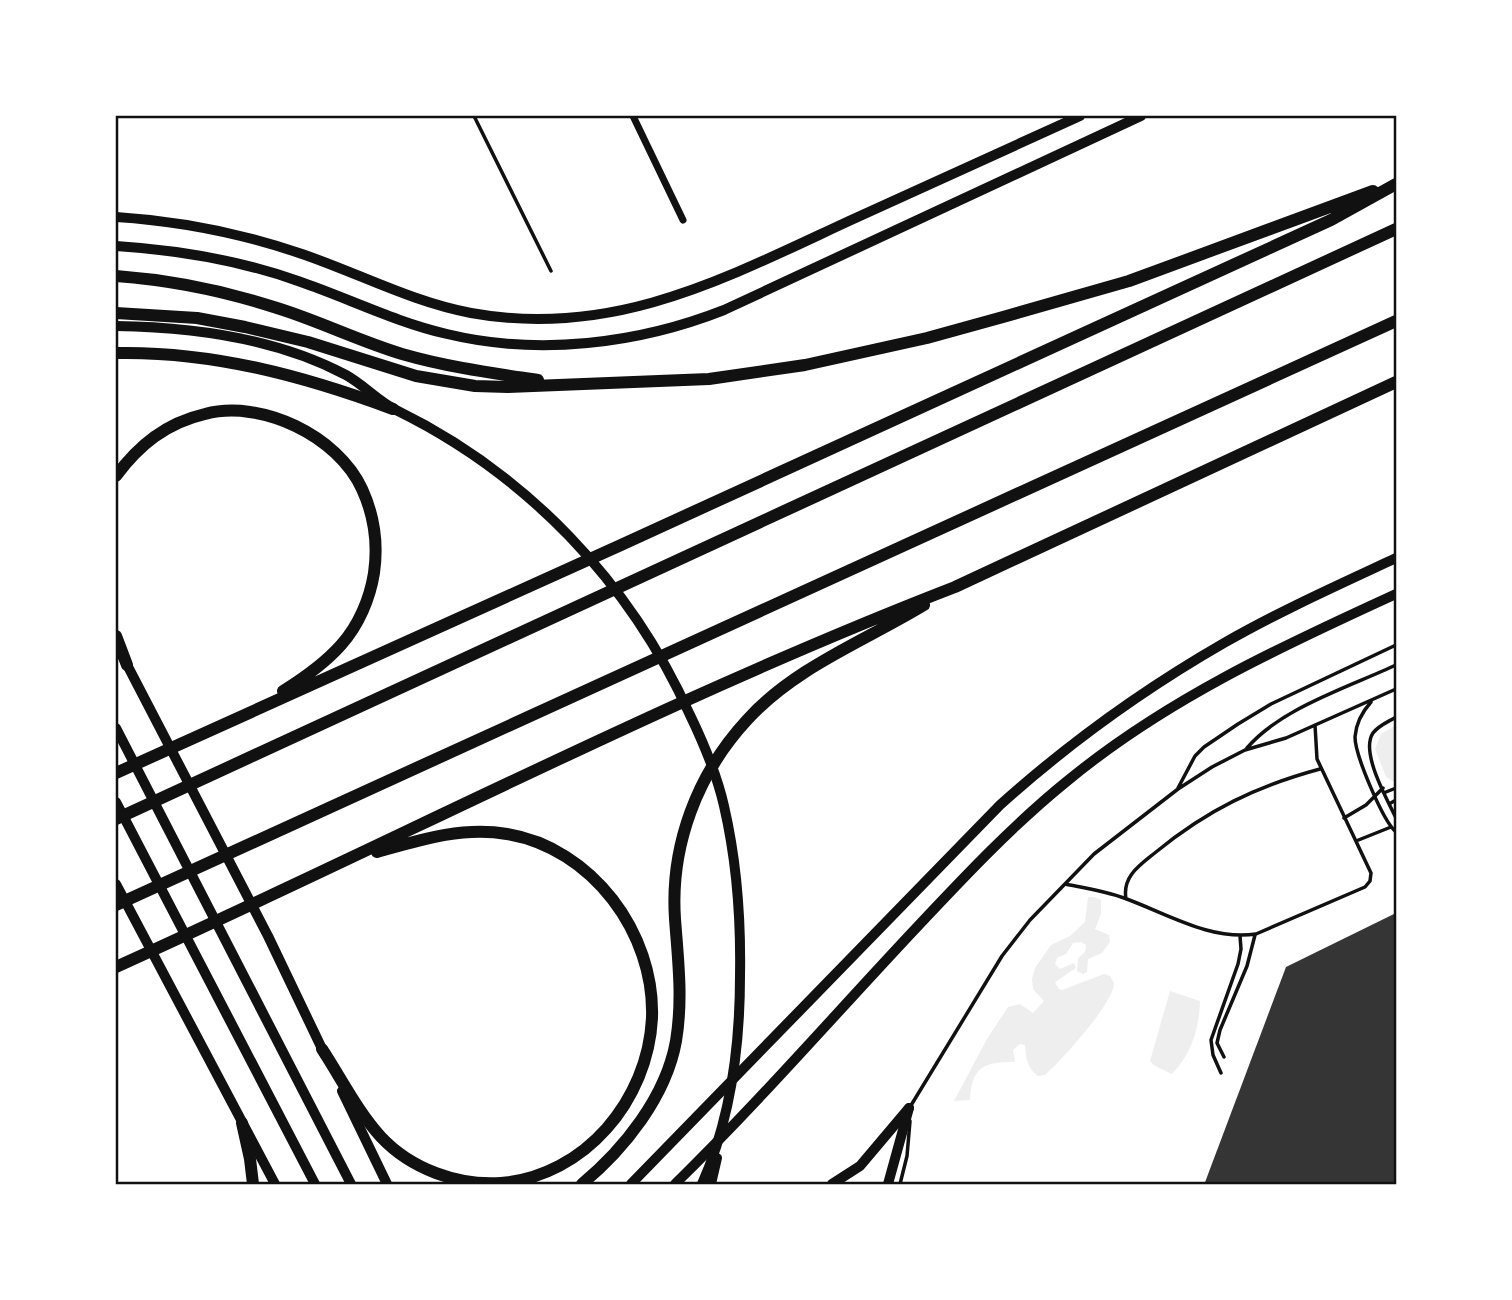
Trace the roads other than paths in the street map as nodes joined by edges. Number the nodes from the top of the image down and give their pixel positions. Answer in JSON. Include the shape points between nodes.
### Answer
{"nodes":[{"id":1,"x":474,"y":116,"type":"edge"},
{"id":2,"x":1080,"y":116,"type":"edge"},
{"id":3,"x":1141,"y":116,"type":"edge"},
{"id":4,"x":637,"y":117,"type":"edge"},
{"id":5,"x":1071,"y":118,"type":"edge"},
{"id":6,"x":1396,"y":184,"type":"edge"},
{"id":7,"x":116,"y":217,"type":"edge"},
{"id":8,"x":684,"y":220,"type":"dead end"},
{"id":9,"x":1396,"y":229,"type":"edge"},
{"id":10,"x":116,"y":246,"type":"edge"},
{"id":11,"x":551,"y":271,"type":"dead end"},
{"id":12,"x":116,"y":276,"type":"edge"},
{"id":13,"x":116,"y":313,"type":"edge"},
{"id":14,"x":1396,"y":321,"type":"edge"},
{"id":15,"x":166,"y":322,"type":"junction"},
{"id":16,"x":116,"y":326,"type":"edge"},
{"id":17,"x":116,"y":353,"type":"edge"},
{"id":18,"x":1396,"y":382,"type":"edge"},
{"id":19,"x":569,"y":385,"type":"junction"},
{"id":20,"x":400,"y":411,"type":"junction"},
{"id":21,"x":116,"y":476,"type":"edge"},
{"id":22,"x":1396,"y":558,"type":"edge"},
{"id":23,"x":955,"y":587,"type":"junction"},
{"id":24,"x":1396,"y":594,"type":"edge"},
{"id":25,"x":116,"y":636,"type":"edge"},
{"id":26,"x":1396,"y":645,"type":"edge"},
{"id":27,"x":116,"y":646,"type":"edge"},
{"id":28,"x":127,"y":665,"type":"junction"},
{"id":29,"x":1396,"y":665,"type":"edge"},
{"id":30,"x":1396,"y":688,"type":"edge"},
{"id":31,"x":1375,"y":698,"type":"junction"},
{"id":32,"x":254,"y":711,"type":"junction"},
{"id":33,"x":1396,"y":718,"type":"edge"},
{"id":34,"x":1315,"y":725,"type":"junction"},
{"id":35,"x":116,"y":728,"type":"edge"},
{"id":36,"x":1245,"y":750,"type":"junction"},
{"id":37,"x":1321,"y":769,"type":"junction"},
{"id":38,"x":116,"y":773,"type":"edge"},
{"id":39,"x":1396,"y":788,"type":"edge"},
{"id":40,"x":1178,"y":789,"type":"junction"},
{"id":41,"x":1384,"y":791,"type":"junction"},
{"id":42,"x":1376,"y":797,"type":"junction"},
{"id":43,"x":1396,"y":800,"type":"edge"},
{"id":44,"x":116,"y":802,"type":"edge"},
{"id":45,"x":1389,"y":804,"type":"junction"},
{"id":46,"x":1344,"y":818,"type":"junction"},
{"id":47,"x":1396,"y":818,"type":"edge"},
{"id":48,"x":116,"y":819,"type":"edge"},
{"id":49,"x":1391,"y":827,"type":"junction"},
{"id":50,"x":1396,"y":832,"type":"edge"},
{"id":51,"x":1356,"y":841,"type":"junction"},
{"id":52,"x":337,"y":864,"type":"junction"},
{"id":53,"x":116,"y":884,"type":"edge"},
{"id":54,"x":1065,"y":884,"type":"junction"},
{"id":55,"x":1126,"y":899,"type":"junction"},
{"id":56,"x":116,"y":905,"type":"edge"},
{"id":57,"x":1256,"y":934,"type":"junction"},
{"id":58,"x":1240,"y":936,"type":"junction"},
{"id":59,"x":116,"y":967,"type":"edge"},
{"id":60,"x":322,"y":1049,"type":"junction"},
{"id":61,"x":1224,"y":1058,"type":"dead end"},
{"id":62,"x":1221,"y":1073,"type":"dead end"},
{"id":63,"x":909,"y":1108,"type":"junction"},
{"id":64,"x":242,"y":1123,"type":"junction"},
{"id":65,"x":729,"y":1129,"type":"junction"},
{"id":66,"x":253,"y":1185,"type":"edge"},
{"id":67,"x":275,"y":1185,"type":"edge"},
{"id":68,"x":316,"y":1185,"type":"edge"},
{"id":69,"x":351,"y":1185,"type":"edge"},
{"id":70,"x":387,"y":1185,"type":"edge"},
{"id":71,"x":582,"y":1185,"type":"edge"},
{"id":72,"x":631,"y":1185,"type":"edge"},
{"id":73,"x":675,"y":1185,"type":"edge"},
{"id":74,"x":702,"y":1185,"type":"edge"},
{"id":75,"x":711,"y":1185,"type":"edge"},
{"id":76,"x":832,"y":1185,"type":"edge"},
{"id":77,"x":888,"y":1185,"type":"edge"},
{"id":78,"x":900,"y":1185,"type":"edge"}],
"edges":[{"from":1,"to":11,"type":"lane"},
{"from":2,"to":5,"type":"main road"},
{"from":3,"to":10,"type":"main road","via":[[724,310],[680,326],[617,338],[548,345],[470,339],[420,327],[244,265]]},
{"from":4,"to":8,"type":"street"},
{"from":5,"to":7,"type":"main road","via":[[720,280],[654,304],[582,316],[519,318],[471,313],[258,240],[176,223]]},
{"from":6,"to":19,"type":"highway","via":[[1129,281],[927,338],[750,374]]},
{"from":6,"to":32,"type":"highway","via":[[1331,220]]},
{"from":9,"to":48,"type":"highway"},
{"from":12,"to":19,"type":"highway","via":[[225,293],[431,362]]},
{"from":13,"to":15,"type":"highway"},
{"from":14,"to":56,"type":"highway"},
{"from":15,"to":16,"type":"main road"},
{"from":15,"to":19,"type":"highway","via":[[218,322],[270,333],[441,382]]},
{"from":15,"to":20,"type":"main road","via":[[276,348],[345,374]]},
{"from":17,"to":20,"type":"highway","via":[[181,355],[260,367]]},
{"from":18,"to":23,"type":"highway"},
{"from":20,"to":74,"type":"main road","via":[[449,438],[527,495],[605,576],[674,680],[708,757],[724,804],[739,894],[740,995],[726,1106]]},
{"from":21,"to":32,"type":"highway","via":[[148,439],[168,428],[207,413],[244,411],[307,432],[329,448],[362,488],[375,547],[366,604],[342,644]]},
{"from":22,"to":72,"type":"main road","via":[[1224,643],[1092,728],[1045,765]]},
{"from":23,"to":52,"type":"highway","via":[[650,718]]},
{"from":23,"to":71,"type":"highway","via":[[773,695],[747,719],[709,770],[689,816],[677,864],[680,1004],[676,1044],[645,1114],[619,1151]]},
{"from":24,"to":65,"type":"main road","via":[[1290,642],[1179,701],[1067,781],[943,900]]},
{"from":25,"to":28,"type":"highway"},
{"from":26,"to":40,"type":"lane","via":[[1271,704],[1214,740],[1195,756]]},
{"from":27,"to":28,"type":"main road"},
{"from":28,"to":60,"type":"main road"},
{"from":29,"to":36,"type":"lane","via":[[1289,715]]},
{"from":30,"to":31,"type":"lane"},
{"from":31,"to":34,"type":"lane"},
{"from":31,"to":42,"type":"lane","via":[[1363,712],[1355,739]]},
{"from":32,"to":38,"type":"highway"},
{"from":33,"to":41,"type":"lane","via":[[1379,726],[1369,742],[1369,754]]},
{"from":34,"to":36,"type":"lane"},
{"from":34,"to":37,"type":"lane"},
{"from":35,"to":69,"type":"main road"},
{"from":36,"to":40,"type":"lane"},
{"from":37,"to":46,"type":"lane"},
{"from":37,"to":55,"type":"lane","via":[[1253,792],[1199,819],[1136,868],[1126,882]]},
{"from":39,"to":41,"type":"lane"},
{"from":40,"to":54,"type":"lane","via":[[1094,854]]},
{"from":41,"to":42,"type":"lane"},
{"from":41,"to":45,"type":"lane"},
{"from":42,"to":46,"type":"lane"},
{"from":42,"to":49,"type":"lane"},
{"from":43,"to":45,"type":"lane"},
{"from":44,"to":68,"type":"main road"},
{"from":45,"to":47,"type":"lane"},
{"from":46,"to":51,"type":"lane"},
{"from":49,"to":50,"type":"lane"},
{"from":49,"to":51,"type":"lane"},
{"from":51,"to":57,"type":"lane","via":[[1371,873],[1368,884]]},
{"from":52,"to":59,"type":"highway"},
{"from":52,"to":60,"type":"highway","via":[[466,832],[506,833],[546,846],[597,881],[626,919],[645,961],[652,1017],[636,1083],[607,1130],[563,1164],[511,1182],[447,1177],[397,1151],[370,1123]]},
{"from":53,"to":64,"type":"main road"},
{"from":54,"to":55,"type":"lane"},
{"from":54,"to":63,"type":"lane","via":[[1002,956]]},
{"from":55,"to":58,"type":"lane","via":[[1215,933]]},
{"from":57,"to":58,"type":"lane"},
{"from":57,"to":61,"type":"lane","via":[[1220,1030],[1217,1044]]},
{"from":58,"to":62,"type":"lane","via":[[1238,964],[1211,1040]]},
{"from":60,"to":70,"type":"main road"},
{"from":63,"to":76,"type":"main road","via":[[860,1166]]},
{"from":63,"to":77,"type":"main road"},
{"from":63,"to":78,"type":"lane","via":[[909,1139]]},
{"from":64,"to":66,"type":"highway"},
{"from":64,"to":67,"type":"main road"},
{"from":65,"to":73,"type":"main road"},
{"from":65,"to":75,"type":"main road"}]}
